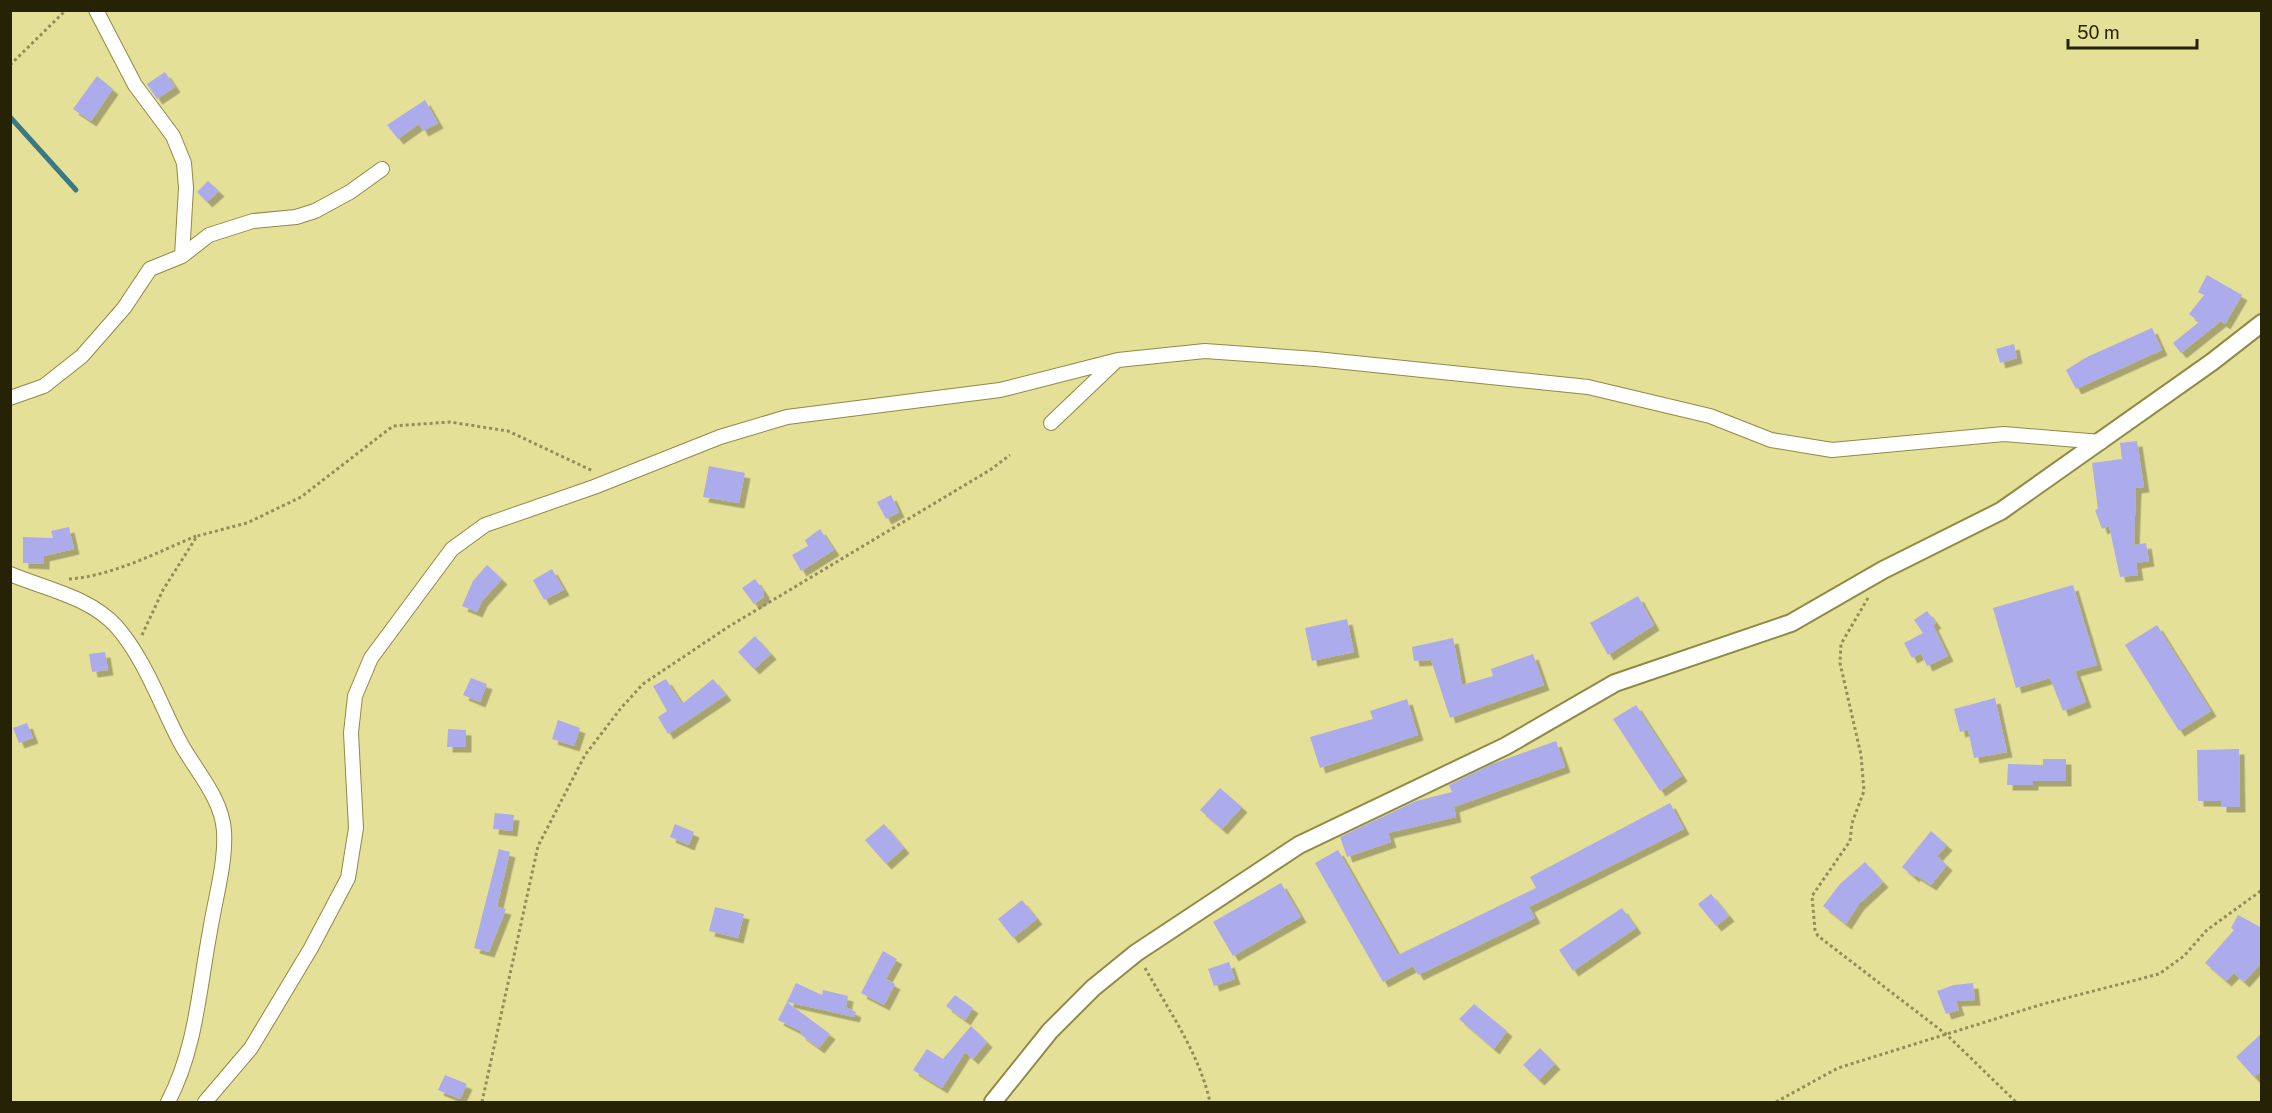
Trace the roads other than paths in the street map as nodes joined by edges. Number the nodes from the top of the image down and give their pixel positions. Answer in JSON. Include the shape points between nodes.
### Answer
{"nodes":[{"id":1,"x":96,"y":10,"type":"edge"},
{"id":2,"x":382,"y":169,"type":"dead end"},
{"id":3,"x":182,"y":256,"type":"junction"},
{"id":4,"x":2262,"y":323,"type":"edge"},
{"id":5,"x":1118,"y":360,"type":"junction"},
{"id":6,"x":10,"y":398,"type":"edge"},
{"id":7,"x":1051,"y":423,"type":"dead end"},
{"id":8,"x":2101,"y":442,"type":"junction"},
{"id":9,"x":10,"y":574,"type":"edge"},
{"id":10,"x":168,"y":1102,"type":"edge"},
{"id":11,"x":205,"y":1102,"type":"edge"},
{"id":12,"x":993,"y":1102,"type":"edge"}],
"edges":[{"from":1,"to":3,"type":"street","via":[[135,85],[173,136],[184,164]]},
{"from":2,"to":3,"type":"street","via":[[351,192],[315,211],[296,217],[253,220],[209,234]]},
{"from":3,"to":6,"type":"street","via":[[150,269],[124,308],[82,356],[44,386]]},
{"from":4,"to":8,"type":"street"},
{"from":5,"to":7,"type":"street"},
{"from":5,"to":8,"type":"street","via":[[1205,351],[1545,381],[1588,387],[1710,416],[1771,440],[1832,450],[2004,434]]},
{"from":5,"to":11,"type":"street","via":[[1000,390],[787,417],[720,437],[486,525],[452,549],[371,658],[355,696],[351,733],[356,828],[348,878],[251,1047]]},
{"from":8,"to":12,"type":"street","via":[[2001,511],[1883,570],[1791,623],[1616,683],[1506,746],[1299,845],[1136,953],[1093,988],[1050,1031]]},
{"from":9,"to":10,"type":"street","via":[[83,601],[115,626],[205,782],[224,831],[191,1046]]}]}
